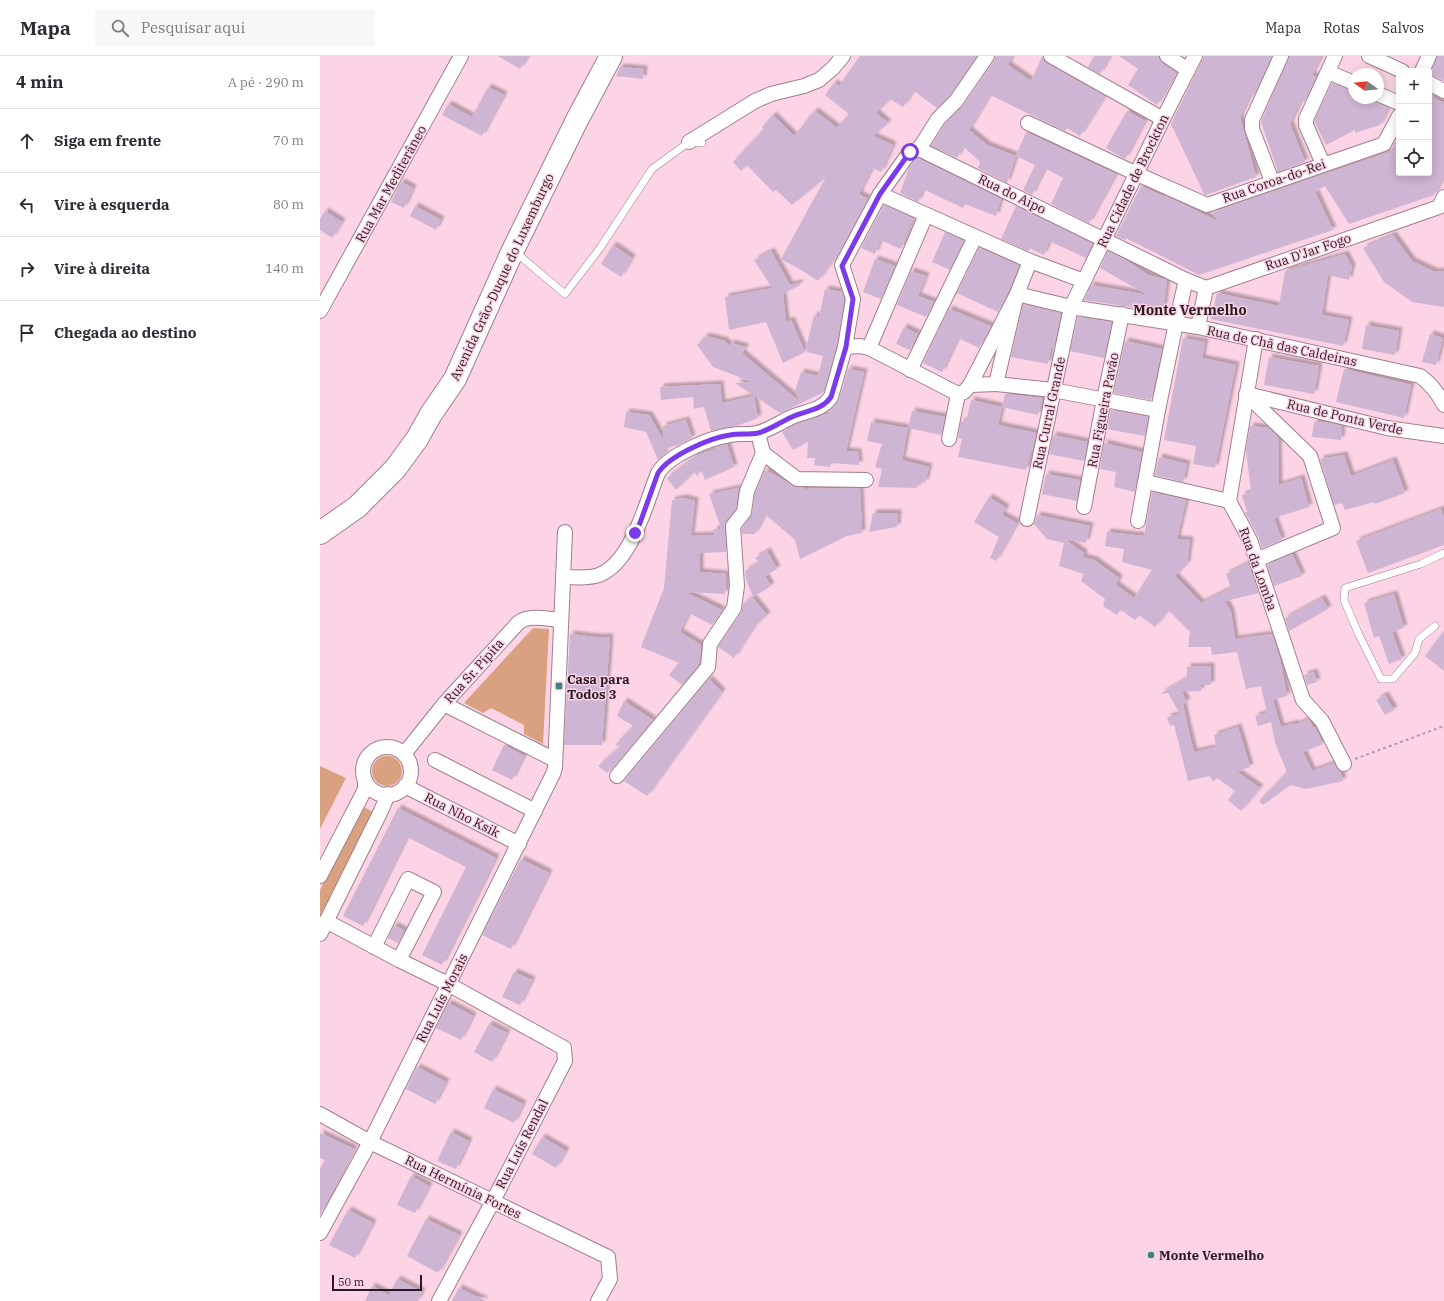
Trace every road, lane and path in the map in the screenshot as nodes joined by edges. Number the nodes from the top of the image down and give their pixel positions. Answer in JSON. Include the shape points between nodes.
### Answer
{"nodes":[{"id":1,"x":461,"y":56,"type":"edge"},
{"id":2,"x":611,"y":56,"type":"edge"},
{"id":3,"x":842,"y":56,"type":"edge"},
{"id":4,"x":987,"y":56,"type":"edge"},
{"id":5,"x":1051,"y":56,"type":"edge"},
{"id":6,"x":1167,"y":56,"type":"edge"},
{"id":7,"x":1195,"y":56,"type":"edge"},
{"id":8,"x":1281,"y":56,"type":"edge"},
{"id":9,"x":1335,"y":56,"type":"edge"},
{"id":10,"x":1368,"y":56,"type":"edge"},
{"id":11,"x":1429,"y":56,"type":"edge"},
{"id":12,"x":1396,"y":68,"type":"edge"},
{"id":13,"x":1423,"y":68,"type":"edge"},
{"id":14,"x":1188,"y":70,"type":"junction"},
{"id":15,"x":1328,"y":72,"type":"junction"},
{"id":16,"x":1348,"y":80,"type":"edge"},
{"id":17,"x":1432,"y":85,"type":"edge"},
{"id":18,"x":1444,"y":91,"type":"edge"},
{"id":19,"x":1384,"y":97,"type":"edge"},
{"id":20,"x":1396,"y":102,"type":"edge"},
{"id":21,"x":1163,"y":119,"type":"junction"},
{"id":22,"x":1028,"y":122,"type":"dead end"},
{"id":23,"x":1396,"y":122,"type":"edge"},
{"id":24,"x":695,"y":142,"type":"joint"},
{"id":25,"x":919,"y":149,"type":"junction"},
{"id":26,"x":1323,"y":164,"type":"junction"},
{"id":27,"x":1137,"y":174,"type":"junction"},
{"id":28,"x":1272,"y":181,"type":"junction"},
{"id":29,"x":880,"y":194,"type":"junction"},
{"id":30,"x":1442,"y":204,"type":"edge"},
{"id":31,"x":926,"y":215,"type":"junction"},
{"id":32,"x":975,"y":237,"type":"junction"},
{"id":33,"x":1104,"y":239,"type":"junction"},
{"id":34,"x":513,"y":250,"type":"junction"},
{"id":35,"x":1030,"y":261,"type":"junction"},
{"id":36,"x":1186,"y":280,"type":"junction"},
{"id":37,"x":1084,"y":282,"type":"junction"},
{"id":38,"x":1206,"y":288,"type":"junction"},
{"id":39,"x":1017,"y":294,"type":"junction"},
{"id":40,"x":1071,"y":307,"type":"junction"},
{"id":41,"x":320,"y":311,"type":"edge"},
{"id":42,"x":1122,"y":314,"type":"junction"},
{"id":43,"x":1176,"y":323,"type":"junction"},
{"id":44,"x":1198,"y":327,"type":"junction"},
{"id":45,"x":1256,"y":339,"type":"junction"},
{"id":46,"x":846,"y":347,"type":"junction"},
{"id":47,"x":869,"y":348,"type":"junction"},
{"id":48,"x":910,"y":370,"type":"junction"},
{"id":49,"x":996,"y":384,"type":"junction"},
{"id":50,"x":970,"y":385,"type":"junction"},
{"id":51,"x":1053,"y":390,"type":"junction"},
{"id":52,"x":958,"y":394,"type":"junction"},
{"id":53,"x":1246,"y":394,"type":"junction"},
{"id":54,"x":1104,"y":399,"type":"junction"},
{"id":55,"x":1441,"y":399,"type":"edge"},
{"id":56,"x":1158,"y":410,"type":"junction"},
{"id":57,"x":758,"y":433,"type":"junction"},
{"id":58,"x":1444,"y":436,"type":"edge"},
{"id":59,"x":949,"y":439,"type":"dead end"},
{"id":60,"x":763,"y":453,"type":"junction"},
{"id":61,"x":866,"y":480,"type":"dead end"},
{"id":62,"x":1146,"y":482,"type":"junction"},
{"id":63,"x":1229,"y":501,"type":"junction"},
{"id":64,"x":1084,"y":507,"type":"dead end"},
{"id":65,"x":1027,"y":519,"type":"dead end"},
{"id":66,"x":1138,"y":521,"type":"dead end"},
{"id":67,"x":565,"y":532,"type":"dead end"},
{"id":68,"x":320,"y":533,"type":"edge"},
{"id":69,"x":1444,"y":553,"type":"edge"},
{"id":70,"x":1256,"y":560,"type":"junction"},
{"id":71,"x":563,"y":577,"type":"junction"},
{"id":72,"x":560,"y":620,"type":"junction"},
{"id":73,"x":1435,"y":626,"type":"dead end"},
{"id":74,"x":444,"y":704,"type":"junction"},
{"id":75,"x":1444,"y":726,"type":"edge"},
{"id":76,"x":404,"y":754,"type":"junction"},
{"id":77,"x":435,"y":760,"type":"dead end"},
{"id":78,"x":555,"y":760,"type":"junction"},
{"id":79,"x":1344,"y":764,"type":"joint"},
{"id":80,"x":617,"y":776,"type":"dead end"},
{"id":81,"x":366,"y":780,"type":"junction"},
{"id":82,"x":405,"y":786,"type":"junction"},
{"id":83,"x":388,"y":794,"type":"junction"},
{"id":84,"x":535,"y":811,"type":"junction"},
{"id":85,"x":519,"y":844,"type":"junction"},
{"id":86,"x":320,"y":876,"type":"edge"},
{"id":87,"x":323,"y":928,"type":"edge"},
{"id":88,"x":374,"y":947,"type":"junction"},
{"id":89,"x":399,"y":960,"type":"junction"},
{"id":90,"x":448,"y":984,"type":"junction"},
{"id":91,"x":320,"y":1114,"type":"edge"},
{"id":92,"x":370,"y":1142,"type":"junction"},
{"id":93,"x":493,"y":1201,"type":"junction"},
{"id":94,"x":320,"y":1233,"type":"edge"},
{"id":95,"x":439,"y":1301,"type":"edge"},
{"id":96,"x":598,"y":1301,"type":"edge"}],
"edges":[{"from":1,"to":41,"type":"street","name":"Rua Mar Mediterâneo"},
{"from":2,"to":34,"type":"main road","name":"Avenida Grão-Duque do Luxemburgo"},
{"from":3,"to":24,"type":"street","via":[[819,80],[756,101]]},
{"from":4,"to":25,"type":"street","via":[[956,101],[938,118]]},
{"from":5,"to":21,"type":"street"},
{"from":6,"to":14,"type":"street"},
{"from":7,"to":14,"type":"street","name":"Rua Cidade de Brockton"},
{"from":8,"to":28,"type":"street","via":[[1252,120],[1252,129]]},
{"from":9,"to":15,"type":"street"},
{"from":10,"to":12,"type":"street"},
{"from":11,"to":13,"type":"street"},
{"from":14,"to":21,"type":"street","name":"Rua Cidade de Brockton"},
{"from":15,"to":16,"type":"street"},
{"from":15,"to":26,"type":"street","via":[[1306,119],[1306,125]]},
{"from":17,"to":18,"type":"street"},
{"from":19,"to":20,"type":"street"},
{"from":21,"to":27,"type":"street","name":"Rua Cidade de Brockton"},
{"from":22,"to":27,"type":"street","name":"Rua Coroa-do-Rei"},
{"from":23,"to":26,"type":"street","name":"Rua Coroa-do-Rei","via":[[1384,144]]},
{"from":24,"to":34,"type":"lane","via":[[652,168],[600,248],[565,294]]},
{"from":25,"to":29,"type":"street","via":[[910,152]]},
{"from":25,"to":33,"type":"street","name":"Rua do Aipo"},
{"from":26,"to":28,"type":"street","name":"Rua Coroa-do-Rei"},
{"from":27,"to":28,"type":"street","name":"Rua Coroa-do-Rei","via":[[1207,205]]},
{"from":27,"to":33,"type":"street","name":"Rua Cidade de Brockton"},
{"from":29,"to":31,"type":"street"},
{"from":29,"to":46,"type":"street","via":[[842,266],[853,299]]},
{"from":30,"to":38,"type":"street","name":"Rua D'Jar Fogo"},
{"from":31,"to":32,"type":"street"},
{"from":31,"to":47,"type":"street"},
{"from":32,"to":35,"type":"street"},
{"from":32,"to":48,"type":"street"},
{"from":33,"to":36,"type":"street","name":"Rua do Aipo"},
{"from":33,"to":37,"type":"street","name":"Rua Cidade de Brockton"},
{"from":34,"to":68,"type":"main road","name":"Avenida Grão-Duque do Luxemburgo","via":[[454,380],[417,439],[394,469],[358,507]]},
{"from":35,"to":37,"type":"street"},
{"from":35,"to":39,"type":"street"},
{"from":36,"to":38,"type":"street","name":"Rua do Aipo"},
{"from":36,"to":43,"type":"street"},
{"from":37,"to":40,"type":"street","name":"Rua Cidade de Brockton"},
{"from":38,"to":44,"type":"street"},
{"from":39,"to":40,"type":"street","name":"Rua de Chã das Caldeiras"},
{"from":39,"to":49,"type":"street"},
{"from":39,"to":50,"type":"street"},
{"from":40,"to":42,"type":"street","name":"Rua de Chã das Caldeiras"},
{"from":40,"to":51,"type":"street","name":"Rua Curral Grande"},
{"from":42,"to":43,"type":"street","name":"Rua de Chã das Caldeiras"},
{"from":42,"to":54,"type":"street","name":"Rua Figueira Pavão"},
{"from":43,"to":44,"type":"street","name":"Rua de Chã das Caldeiras"},
{"from":43,"to":56,"type":"street"},
{"from":44,"to":45,"type":"street","name":"Rua de Chã das Caldeiras"},
{"from":45,"to":53,"type":"street"},
{"from":45,"to":55,"type":"street","name":"Rua de Chã das Caldeiras","via":[[1420,376]]},
{"from":46,"to":47,"type":"street"},
{"from":46,"to":57,"type":"street","via":[[827,403]]},
{"from":47,"to":48,"type":"street"},
{"from":48,"to":52,"type":"street"},
{"from":49,"to":50,"type":"street"},
{"from":49,"to":51,"type":"street"},
{"from":50,"to":52,"type":"street"},
{"from":51,"to":54,"type":"street"},
{"from":51,"to":65,"type":"street","name":"Rua Curral Grande"},
{"from":52,"to":59,"type":"street"},
{"from":53,"to":58,"type":"street","name":"Rua de Ponta Verde","via":[[1387,428]]},
{"from":53,"to":63,"type":"street"},
{"from":53,"to":70,"type":"street","via":[[1310,456],[1333,528]]},
{"from":54,"to":56,"type":"street"},
{"from":54,"to":64,"type":"street","name":"Rua Figueira Pavão"},
{"from":56,"to":62,"type":"street"},
{"from":57,"to":60,"type":"street"},
{"from":57,"to":71,"type":"street","via":[[721,437],[691,447],[668,462],[658,473],[640,523],[630,542],[612,566],[591,577]]},
{"from":60,"to":61,"type":"street","via":[[797,479]]},
{"from":60,"to":80,"type":"street","via":[[747,491],[744,512],[733,526],[737,586],[734,608],[710,644],[708,667]]},
{"from":62,"to":63,"type":"street"},
{"from":62,"to":66,"type":"street"},
{"from":63,"to":70,"type":"street","name":"Rua da Lomba","via":[[1250,540]]},
{"from":67,"to":71,"type":"street","name":"Rua Luís Morais"},
{"from":69,"to":73,"type":"lane","via":[[1421,564],[1345,588],[1344,600],[1381,679],[1393,679],[1415,653],[1419,639]]},
{"from":70,"to":79,"type":"street","name":"Rua da Lomba","via":[[1303,700],[1322,721]]},
{"from":71,"to":72,"type":"street","name":"Rua Luís Morais"},
{"from":72,"to":74,"type":"street","name":"Rua Sr. Pipita","via":[[522,619]]},
{"from":72,"to":78,"type":"street","name":"Rua Luís Morais"},
{"from":74,"to":76,"type":"street","name":"Rua Sr. Pipita"},
{"from":74,"to":78,"type":"street"},
{"from":75,"to":79,"type":"path"},
{"from":76,"to":81,"type":"street","via":[[396,748],[387,747],[372,752],[364,765]]},
{"from":76,"to":82,"type":"street","via":[[411,773]]},
{"from":77,"to":84,"type":"street"},
{"from":78,"to":84,"type":"street","name":"Rua Luís Morais","via":[[553,774]]},
{"from":81,"to":83,"type":"street","via":[[375,791]]},
{"from":81,"to":86,"type":"street","via":[[365,789]]},
{"from":82,"to":83,"type":"street"},
{"from":82,"to":85,"type":"street","name":"Rua Nho Ksik"},
{"from":83,"to":87,"type":"street"},
{"from":84,"to":85,"type":"street","name":"Rua Luís Morais"},
{"from":85,"to":90,"type":"street","name":"Rua Luís Morais"},
{"from":87,"to":88,"type":"street"},
{"from":88,"to":89,"type":"street"},
{"from":88,"to":89,"type":"street","via":[[408,879],[434,892]]},
{"from":89,"to":90,"type":"street"},
{"from":90,"to":92,"type":"street","name":"Rua Luís Morais"},
{"from":90,"to":93,"type":"street","name":"Rua Luís Rendal","via":[[564,1048],[565,1061]]},
{"from":91,"to":92,"type":"street","name":"Rua Hermínia Fortes"},
{"from":92,"to":93,"type":"street","name":"Rua Hermínia Fortes"},
{"from":92,"to":94,"type":"street","name":"Rua Luís Morais"},
{"from":93,"to":95,"type":"street","name":"Rua Luís Rendal"},
{"from":93,"to":96,"type":"street","name":"Rua Hermínia Fortes","via":[[608,1257],[610,1279]]}]}
